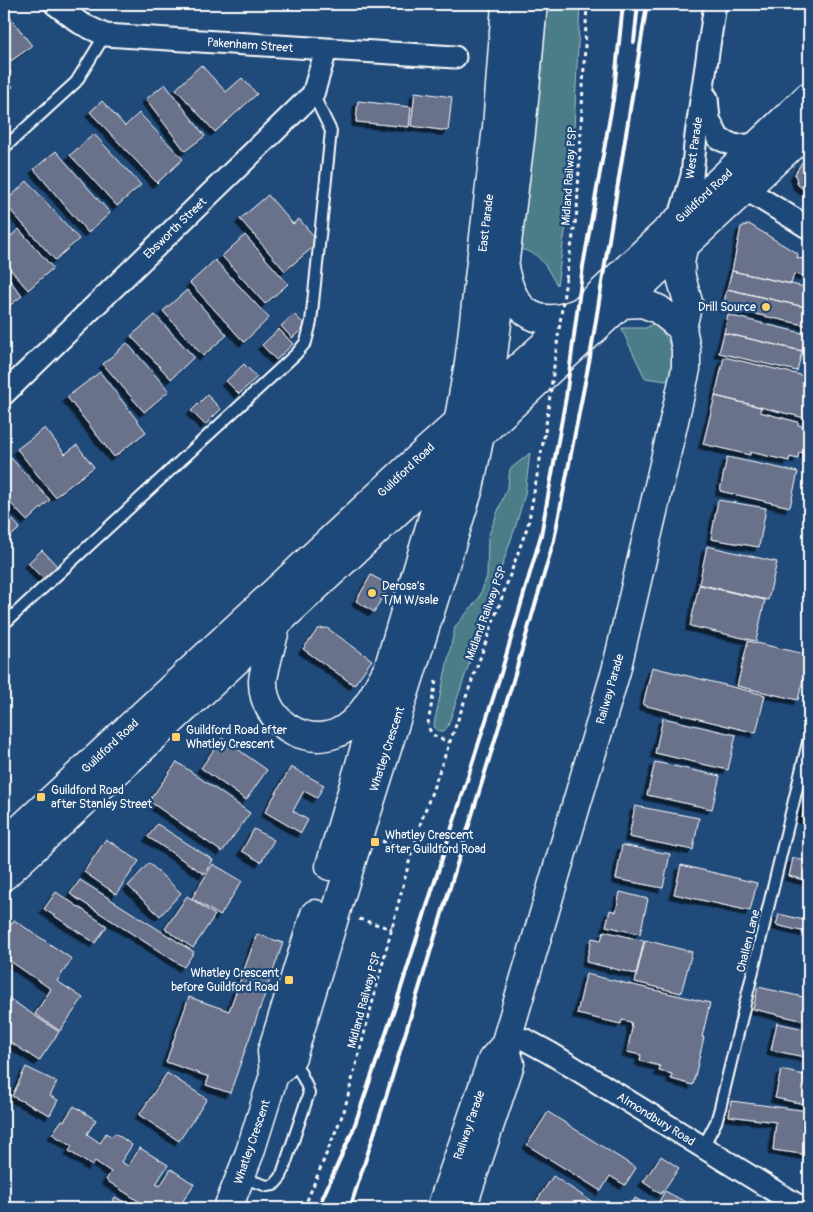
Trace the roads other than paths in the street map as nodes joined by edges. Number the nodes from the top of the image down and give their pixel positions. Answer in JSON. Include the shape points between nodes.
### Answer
{"nodes":[{"id":1,"x":54,"y":4,"type":"edge"},
{"id":2,"x":506,"y":4,"type":"edge"},
{"id":3,"x":533,"y":4,"type":"edge"},
{"id":4,"x":715,"y":4,"type":"edge"},
{"id":5,"x":106,"y":35,"type":"junction"},
{"id":6,"x":326,"y":50,"type":"junction"},
{"id":7,"x":455,"y":57,"type":"dead end"},
{"id":8,"x":705,"y":76,"type":"junction"},
{"id":9,"x":313,"y":94,"type":"junction"},
{"id":10,"x":809,"y":96,"type":"edge"},
{"id":11,"x":809,"y":130,"type":"edge"},
{"id":12,"x":759,"y":144,"type":"junction"},
{"id":13,"x":4,"y":148,"type":"edge"},
{"id":14,"x":745,"y":189,"type":"junction"},
{"id":15,"x":679,"y":219,"type":"junction"},
{"id":16,"x":809,"y":228,"type":"edge"},
{"id":17,"x":683,"y":246,"type":"junction"},
{"id":18,"x":504,"y":268,"type":"junction"},
{"id":19,"x":621,"y":304,"type":"junction"},
{"id":20,"x":582,"y":311,"type":"junction"},
{"id":21,"x":682,"y":328,"type":"junction"},
{"id":22,"x":4,"y":394,"type":"edge"},
{"id":23,"x":468,"y":429,"type":"junction"},
{"id":24,"x":4,"y":624,"type":"edge"},
{"id":25,"x":276,"y":625,"type":"junction"},
{"id":26,"x":389,"y":667,"type":"junction"},
{"id":27,"x":809,"y":738,"type":"edge"},
{"id":28,"x":4,"y":844,"type":"edge"},
{"id":29,"x":4,"y":876,"type":"edge"},
{"id":30,"x":506,"y":1040,"type":"junction"},
{"id":31,"x":283,"y":1066,"type":"junction"},
{"id":32,"x":703,"y":1147,"type":"junction"},
{"id":33,"x":240,"y":1176,"type":"junction"},
{"id":34,"x":228,"y":1208,"type":"edge"},
{"id":35,"x":441,"y":1208,"type":"edge"},
{"id":36,"x":462,"y":1208,"type":"edge"},
{"id":37,"x":802,"y":1208,"type":"edge"}],
"edges":[{"from":1,"to":5,"type":"street","name":"Pakenham Street","via":[[80,23]]},
{"from":2,"to":23,"type":"main road","name":"East Parade","via":[[496,137],[469,363]]},
{"from":3,"to":18,"type":"main road","name":"East Parade"},
{"from":4,"to":8,"type":"street","name":"West Parade"},
{"from":5,"to":6,"type":"street","name":"Pakenham Street"},
{"from":5,"to":13,"type":"lane","via":[[76,82]]},
{"from":6,"to":7,"type":"street","name":"Pakenham Street"},
{"from":6,"to":9,"type":"street","name":"Ebsworth Street"},
{"from":8,"to":12,"type":"street","name":"West Parade","via":[[709,119],[718,139],[736,146]]},
{"from":8,"to":15,"type":"street","name":"West Parade","via":[[692,176]]},
{"from":9,"to":22,"type":"street","name":"Ebsworth Street"},
{"from":9,"to":24,"type":"lane","via":[[331,131],[311,322],[306,342]]},
{"from":10,"to":12,"type":"main road","name":"Guildford Road"},
{"from":11,"to":14,"type":"main road","name":"Guildford Road"},
{"from":12,"to":15,"type":"main road","name":"Guildford Road"},
{"from":14,"to":16,"type":"street"},
{"from":14,"to":17,"type":"main road","name":"Guildford Road"},
{"from":15,"to":20,"type":"main road","name":"Guildford Road"},
{"from":17,"to":19,"type":"main road","name":"Guildford Road"},
{"from":17,"to":21,"type":"main road","name":"Railway Parade","via":[[681,276],[688,302]]},
{"from":18,"to":20,"type":"main road","via":[[509,290],[518,306],[534,316],[553,320],[568,318]]},
{"from":18,"to":23,"type":"main road","name":"East Parade"},
{"from":19,"to":21,"type":"main road","via":[[642,303],[658,309]]},
{"from":19,"to":23,"type":"main road","name":"Guildford Road"},
{"from":20,"to":23,"type":"main road","name":"Guildford Road"},
{"from":21,"to":30,"type":"main road","name":"Railway Parade","via":[[686,369],[616,671]]},
{"from":23,"to":25,"type":"main road","name":"Guildford Road"},
{"from":23,"to":26,"type":"main road","name":"Whatley Crescent"},
{"from":23,"to":28,"type":"main road","name":"Guildford Road"},
{"from":23,"to":31,"type":"main road","name":"Whatley Crescent","via":[[469,488],[336,912]]},
{"from":25,"to":26,"type":"main road","via":[[263,680],[265,697],[272,713],[284,726],[300,734],[318,737],[335,734],[350,725],[362,712]]},
{"from":25,"to":29,"type":"main road","name":"Guildford Road"},
{"from":26,"to":31,"type":"main road","name":"Whatley Crescent","via":[[272,1051]]},
{"from":27,"to":32,"type":"lane","name":"Challen Lane","via":[[720,1108]]},
{"from":30,"to":32,"type":"street","name":"Almondbury Road","via":[[534,1044]]},
{"from":30,"to":35,"type":"main road","name":"Railway Parade","via":[[492,1060]]},
{"from":30,"to":36,"type":"main road","name":"Railway Parade","via":[[510,1064]]},
{"from":31,"to":33,"type":"main road","name":"Whatley Crescent"},
{"from":31,"to":33,"type":"lane","via":[[306,1084],[309,1093],[281,1177],[274,1185],[266,1186]]},
{"from":32,"to":37,"type":"street","name":"Almondbury Road"},
{"from":33,"to":34,"type":"main road","name":"Whatley Crescent"}]}
